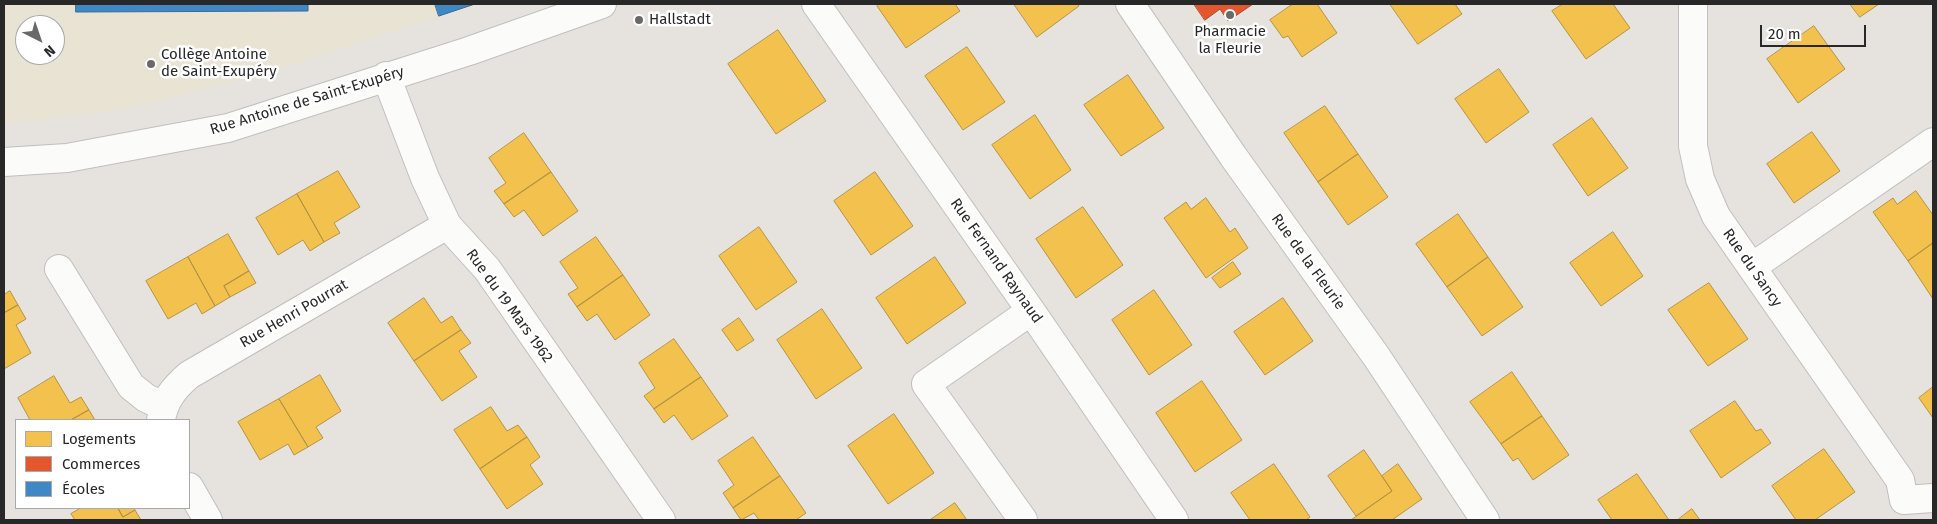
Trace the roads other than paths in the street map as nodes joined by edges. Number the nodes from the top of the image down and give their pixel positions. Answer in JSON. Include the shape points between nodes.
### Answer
{"nodes":[{"id":1,"x":602,"y":4,"type":"edge"},
{"id":2,"x":816,"y":4,"type":"edge"},
{"id":3,"x":1130,"y":4,"type":"edge"},
{"id":4,"x":1694,"y":4,"type":"edge"},
{"id":5,"x":386,"y":76,"type":"junction"},
{"id":6,"x":1932,"y":145,"type":"edge"},
{"id":7,"x":4,"y":162,"type":"edge"},
{"id":8,"x":447,"y":225,"type":"junction"},
{"id":9,"x":1752,"y":267,"type":"junction"},
{"id":10,"x":59,"y":268,"type":"dead end"},
{"id":11,"x":1031,"y":310,"type":"junction"},
{"id":12,"x":162,"y":413,"type":"edge"},
{"id":13,"x":190,"y":489,"type":"edge"},
{"id":14,"x":1933,"y":498,"type":"edge"},
{"id":15,"x":1900,"y":510,"type":"edge"},
{"id":16,"x":208,"y":520,"type":"edge"},
{"id":17,"x":661,"y":520,"type":"edge"},
{"id":18,"x":1023,"y":520,"type":"edge"},
{"id":19,"x":1174,"y":520,"type":"edge"},
{"id":20,"x":1486,"y":520,"type":"edge"}],
"edges":[{"from":1,"to":5,"type":"street","name":"Rue Antoine de Saint-Exupéry","via":[[470,51]]},
{"from":2,"to":11,"type":"street","name":"Rue Fernand Raynaud"},
{"from":3,"to":20,"type":"street","name":"Rue de la Fleurie","via":[[1232,156],[1376,356]]},
{"from":4,"to":9,"type":"street","name":"Rue du Sancy","via":[[1693,146],[1716,216]]},
{"from":5,"to":7,"type":"street","name":"Rue Antoine de Saint-Exupéry","via":[[228,128],[67,158]]},
{"from":5,"to":8,"type":"street","name":"Rue du 19 Mars 1962","via":[[425,178]]},
{"from":6,"to":9,"type":"street"},
{"from":8,"to":12,"type":"street","name":"Rue Henri Pourrat","via":[[189,375],[175,387]]},
{"from":8,"to":17,"type":"street","name":"Rue du 19 Mars 1962","via":[[487,269]]},
{"from":9,"to":15,"type":"street","name":"Rue du Sancy","via":[[1900,480]]},
{"from":10,"to":12,"type":"street","via":[[131,386]]},
{"from":11,"to":18,"type":"street","via":[[926,384]]},
{"from":11,"to":19,"type":"street","name":"Rue Fernand Raynaud"},
{"from":13,"to":16,"type":"street"},
{"from":14,"to":15,"type":"street"}]}
